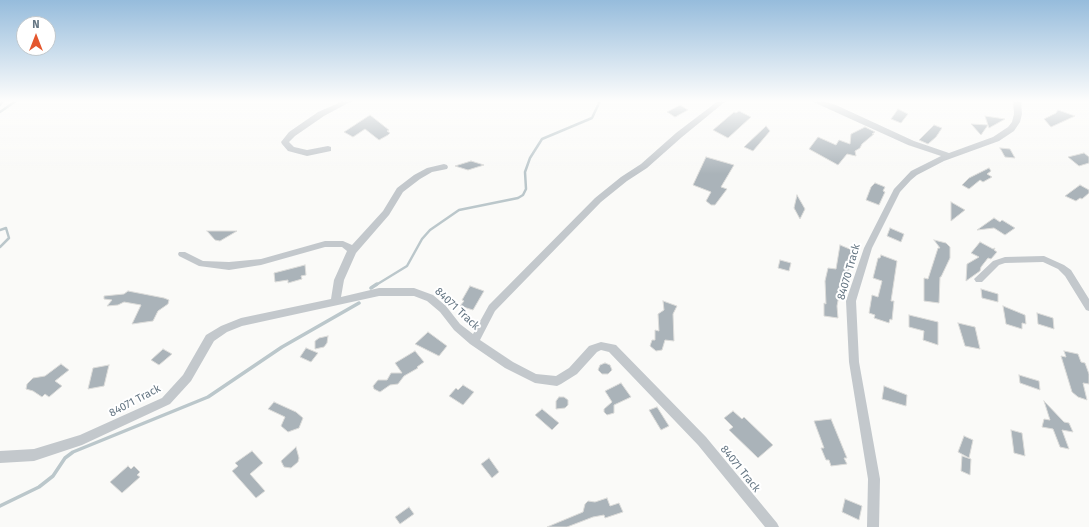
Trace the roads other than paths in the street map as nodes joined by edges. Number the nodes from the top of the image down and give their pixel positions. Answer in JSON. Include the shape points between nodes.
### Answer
{"nodes":[{"id":1,"x":305,"y":126,"type":"edge"},
{"id":2,"x":691,"y":126,"type":"edge"},
{"id":3,"x":873,"y":126,"type":"edge"},
{"id":4,"x":1013,"y":126,"type":"edge"},
{"id":5,"x":328,"y":149,"type":"dead end"},
{"id":6,"x":949,"y":156,"type":"junction"},
{"id":7,"x":444,"y":167,"type":"dead end"},
{"id":8,"x":352,"y":251,"type":"junction"},
{"id":9,"x":182,"y":254,"type":"dead end"},
{"id":10,"x":979,"y":279,"type":"dead end"},
{"id":11,"x":335,"y":301,"type":"junction"},
{"id":12,"x":1089,"y":307,"type":"edge"},
{"id":13,"x":474,"y":341,"type":"junction"},
{"id":14,"x":0,"y":457,"type":"edge"},
{"id":15,"x":773,"y":527,"type":"edge"},
{"id":16,"x":873,"y":527,"type":"edge"}],
"edges":[{"from":1,"to":5,"type":"street","via":[[285,140],[287,146],[307,153]]},
{"from":2,"to":13,"type":"street","via":[[644,166],[598,200],[492,308]]},
{"from":3,"to":6,"type":"street","via":[[911,143]]},
{"from":4,"to":6,"type":"street","name":"84070 Track","via":[[996,139]]},
{"from":6,"to":16,"type":"street","name":"84070 Track","via":[[914,173],[896,191],[868,248],[851,301],[854,362],[874,479]]},
{"from":7,"to":8,"type":"street","via":[[430,170],[400,190],[386,213]]},
{"from":8,"to":9,"type":"street","via":[[343,244],[329,244],[261,262],[229,266],[202,264]]},
{"from":8,"to":11,"type":"street","via":[[339,280]]},
{"from":10,"to":12,"type":"street","via":[[996,264],[1005,260],[1033,258],[1054,263],[1068,273]]},
{"from":11,"to":13,"type":"street","name":"84071 Track","via":[[379,292],[423,294],[443,309],[457,327]]},
{"from":11,"to":14,"type":"street","name":"84071 Track","via":[[241,322],[224,329],[210,338],[187,378],[166,401],[76,442],[34,455]]},
{"from":13,"to":15,"type":"street","name":"84071 Track","via":[[509,365],[547,381],[557,381],[567,376],[592,349],[601,346],[612,348],[702,441]]}]}
